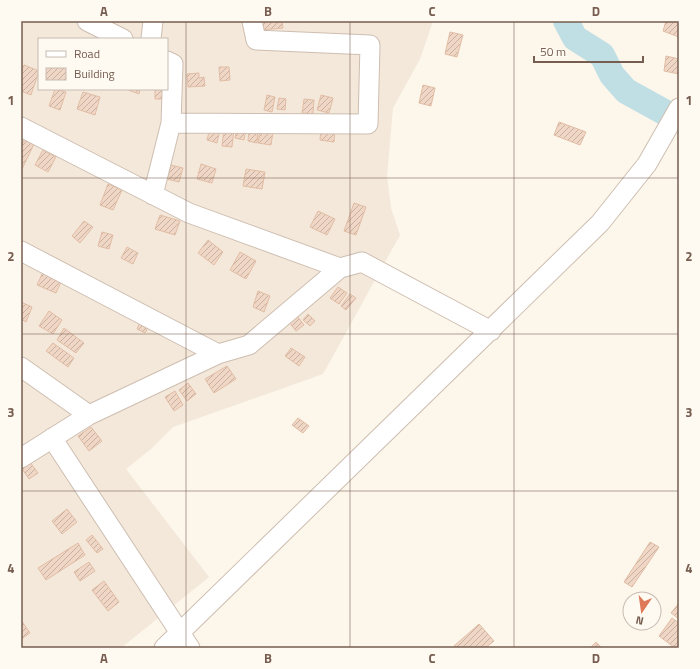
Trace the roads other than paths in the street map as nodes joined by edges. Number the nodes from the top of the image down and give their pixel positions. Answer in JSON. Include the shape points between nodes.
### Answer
{"nodes":[{"id":1,"x":86,"y":21,"type":"edge"},
{"id":2,"x":152,"y":21,"type":"edge"},
{"id":3,"x":252,"y":21,"type":"edge"},
{"id":4,"x":121,"y":38,"type":"edge"},
{"id":5,"x":151,"y":38,"type":"edge"},
{"id":6,"x":168,"y":62,"type":"edge"},
{"id":7,"x":679,"y":108,"type":"edge"},
{"id":8,"x":171,"y":123,"type":"junction"},
{"id":9,"x":21,"y":127,"type":"edge"},
{"id":10,"x":153,"y":195,"type":"junction"},
{"id":11,"x":21,"y":251,"type":"edge"},
{"id":12,"x":340,"y":268,"type":"junction"},
{"id":13,"x":491,"y":331,"type":"junction"},
{"id":14,"x":218,"y":354,"type":"junction"},
{"id":15,"x":21,"y":367,"type":"edge"},
{"id":16,"x":89,"y":415,"type":"junction"},
{"id":17,"x":52,"y":438,"type":"junction"},
{"id":18,"x":21,"y":458,"type":"edge"},
{"id":19,"x":180,"y":632,"type":"junction"},
{"id":20,"x":164,"y":648,"type":"edge"},
{"id":21,"x":190,"y":648,"type":"edge"}],
"edges":[{"from":1,"to":4,"type":"street"},
{"from":2,"to":5,"type":"street"},
{"from":3,"to":8,"type":"street","via":[[256,40],[370,45],[368,124]]},
{"from":6,"to":8,"type":"street","via":[[173,64]]},
{"from":7,"to":13,"type":"street","via":[[647,164],[600,223]]},
{"from":8,"to":10,"type":"street"},
{"from":9,"to":10,"type":"street"},
{"from":10,"to":12,"type":"street","via":[[189,213]]},
{"from":11,"to":14,"type":"street"},
{"from":12,"to":13,"type":"street","via":[[362,262]]},
{"from":12,"to":14,"type":"street","via":[[249,345]]},
{"from":13,"to":19,"type":"street"},
{"from":14,"to":16,"type":"street"},
{"from":15,"to":16,"type":"street"},
{"from":16,"to":17,"type":"street"},
{"from":17,"to":18,"type":"street"},
{"from":17,"to":19,"type":"street"},
{"from":19,"to":20,"type":"street"},
{"from":19,"to":21,"type":"street"}]}
